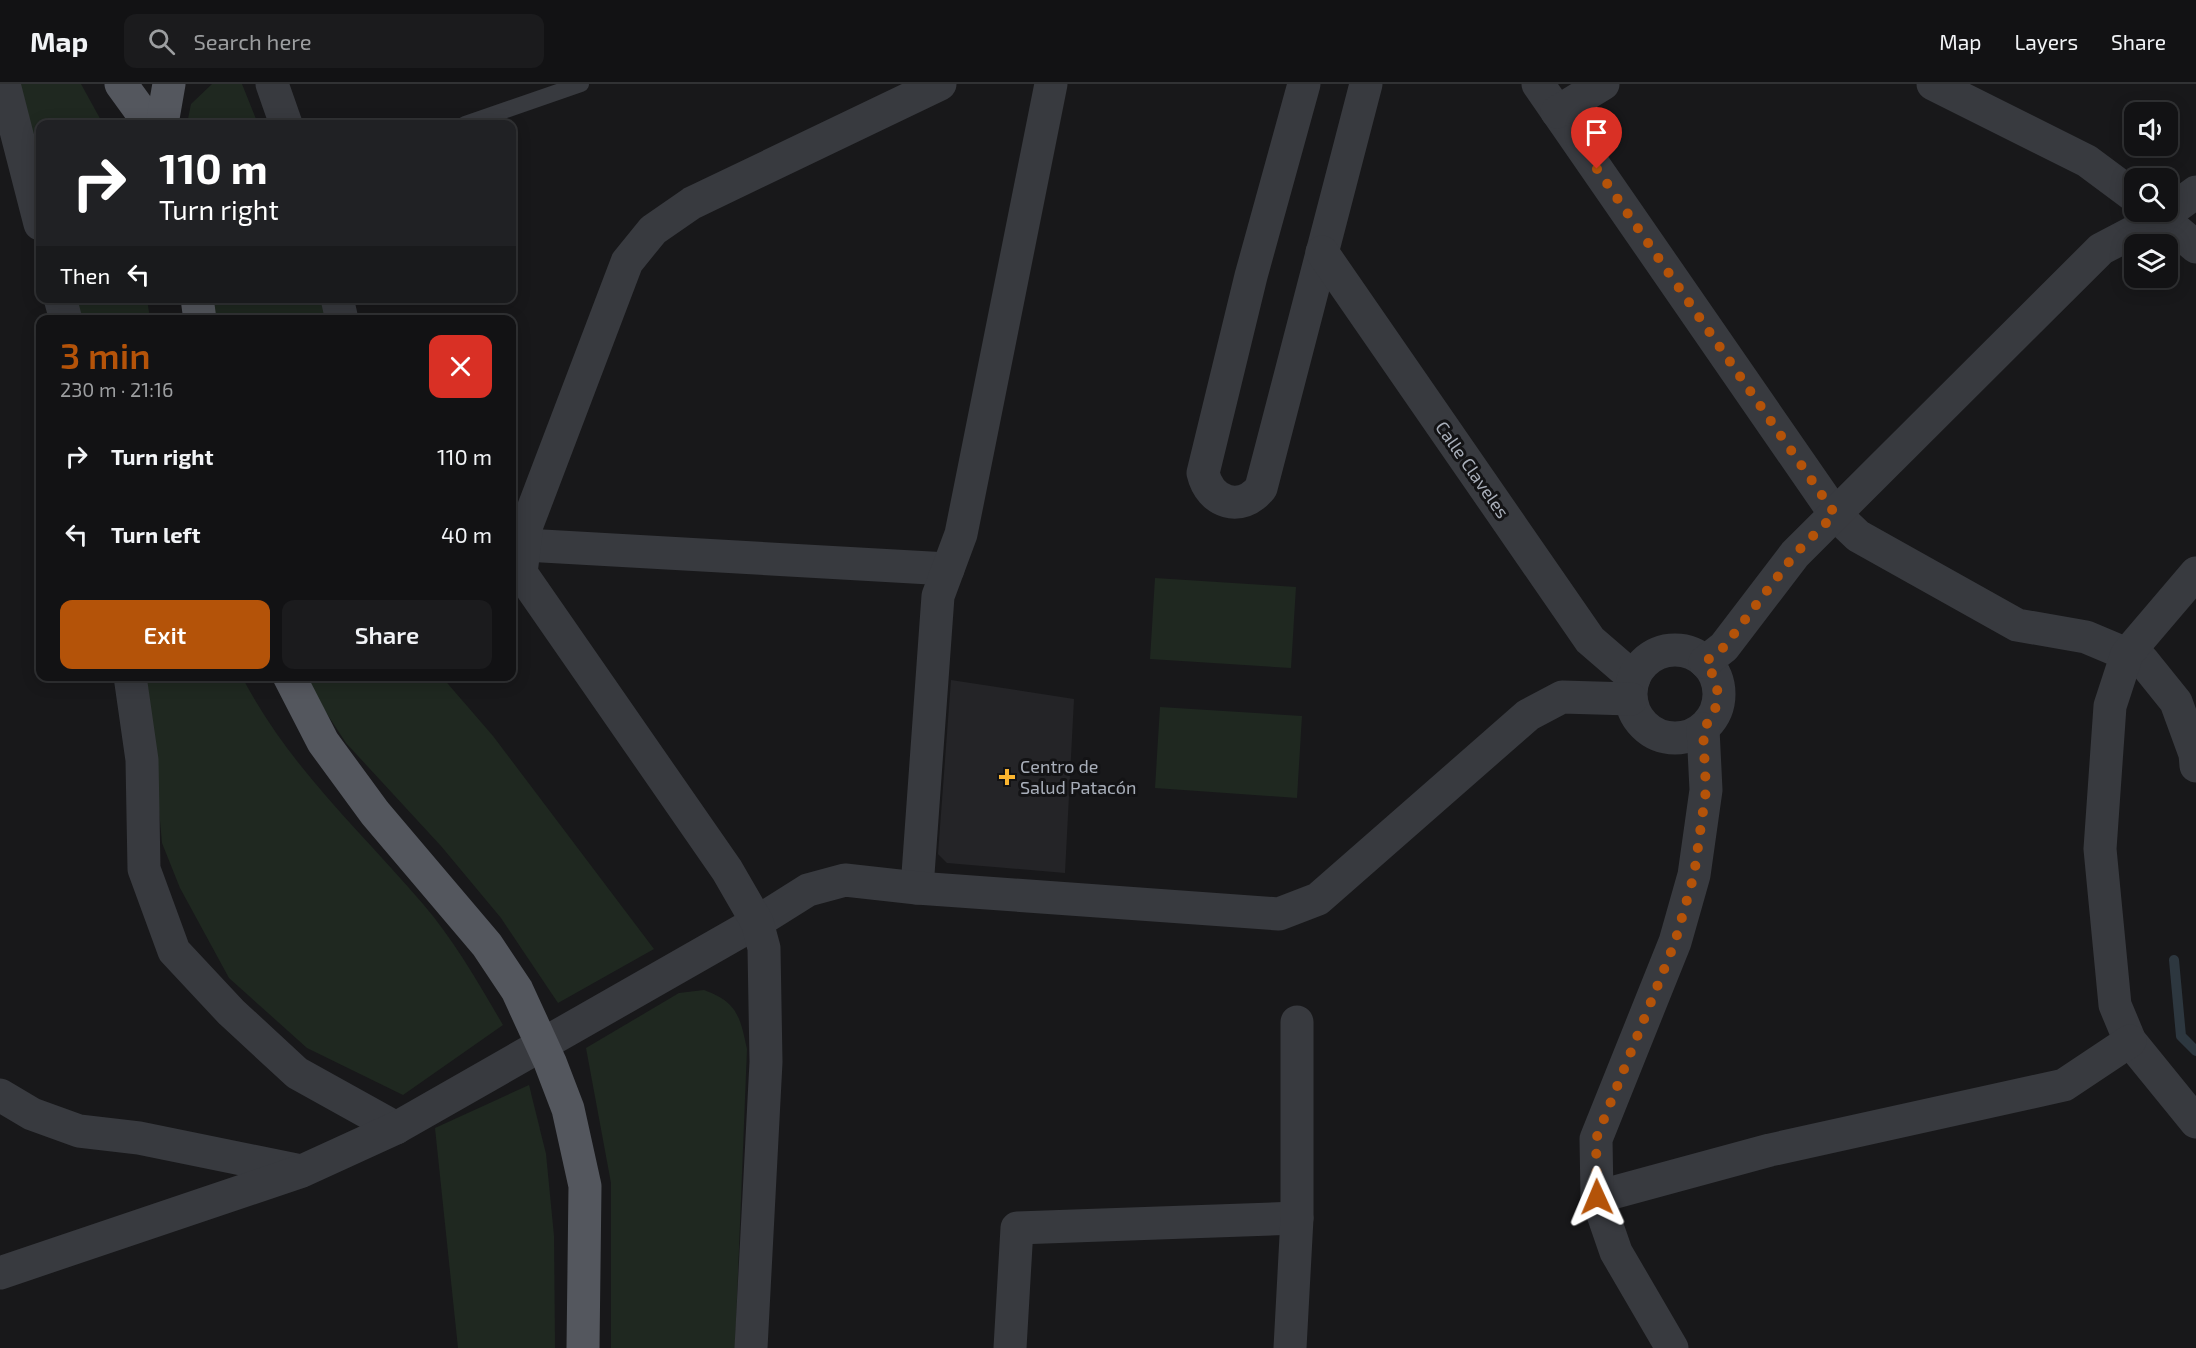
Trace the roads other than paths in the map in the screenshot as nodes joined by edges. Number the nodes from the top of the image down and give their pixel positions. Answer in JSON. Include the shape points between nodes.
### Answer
{"nodes":[{"id":1,"x":4,"y":84,"type":"edge"},
{"id":2,"x":121,"y":84,"type":"edge"},
{"id":3,"x":133,"y":84,"type":"edge"},
{"id":4,"x":150,"y":84,"type":"edge"},
{"id":5,"x":169,"y":84,"type":"edge"},
{"id":6,"x":272,"y":84,"type":"edge"},
{"id":7,"x":581,"y":84,"type":"edge"},
{"id":8,"x":940,"y":84,"type":"edge"},
{"id":9,"x":1051,"y":84,"type":"edge"},
{"id":10,"x":1304,"y":84,"type":"edge"},
{"id":11,"x":1366,"y":84,"type":"edge"},
{"id":12,"x":1538,"y":84,"type":"edge"},
{"id":13,"x":1603,"y":84,"type":"edge"},
{"id":14,"x":1933,"y":84,"type":"edge"},
{"id":15,"x":1557,"y":112,"type":"junction"},
{"id":16,"x":150,"y":120,"type":"edge"},
{"id":17,"x":151,"y":120,"type":"edge"},
{"id":18,"x":153,"y":120,"type":"edge"},
{"id":19,"x":163,"y":120,"type":"edge"},
{"id":20,"x":285,"y":120,"type":"edge"},
{"id":21,"x":477,"y":120,"type":"edge"},
{"id":22,"x":2124,"y":189,"type":"edge"},
{"id":23,"x":2196,"y":192,"type":"edge"},
{"id":24,"x":2178,"y":203,"type":"edge"},
{"id":25,"x":36,"y":208,"type":"edge"},
{"id":26,"x":2146,"y":222,"type":"edge"},
{"id":27,"x":2168,"y":222,"type":"edge"},
{"id":28,"x":2196,"y":247,"type":"edge"},
{"id":29,"x":1322,"y":252,"type":"junction"},
{"id":30,"x":1835,"y":514,"type":"junction"},
{"id":31,"x":525,"y":545,"type":"junction"},
{"id":32,"x":948,"y":569,"type":"junction"},
{"id":33,"x":2196,"y":573,"type":"edge"},
{"id":34,"x":2127,"y":654,"type":"junction"},
{"id":35,"x":1705,"y":662,"type":"junction"},
{"id":36,"x":131,"y":681,"type":"edge"},
{"id":37,"x":292,"y":681,"type":"edge"},
{"id":38,"x":1633,"y":688,"type":"junction"},
{"id":39,"x":1703,"y":729,"type":"junction"},
{"id":40,"x":2196,"y":766,"type":"edge"},
{"id":41,"x":917,"y":888,"type":"junction"},
{"id":42,"x":757,"y":922,"type":"junction"},
{"id":43,"x":1297,"y":1022,"type":"dead end"},
{"id":44,"x":2130,"y":1041,"type":"junction"},
{"id":45,"x":0,"y":1095,"type":"edge"},
{"id":46,"x":2196,"y":1122,"type":"edge"},
{"id":47,"x":396,"y":1128,"type":"junction"},
{"id":48,"x":302,"y":1171,"type":"junction"},
{"id":49,"x":1597,"y":1197,"type":"junction"},
{"id":50,"x":1297,"y":1218,"type":"junction"},
{"id":51,"x":0,"y":1273,"type":"edge"},
{"id":52,"x":583,"y":1348,"type":"edge"},
{"id":53,"x":751,"y":1348,"type":"edge"},
{"id":54,"x":1011,"y":1348,"type":"edge"},
{"id":55,"x":1290,"y":1348,"type":"edge"},
{"id":56,"x":1672,"y":1348,"type":"edge"}],
"edges":[{"from":1,"to":25,"type":"street"},
{"from":2,"to":16,"type":"main road"},
{"from":3,"to":17,"type":"main road"},
{"from":4,"to":18,"type":"main road"},
{"from":5,"to":19,"type":"main road"},
{"from":6,"to":20,"type":"street"},
{"from":7,"to":21,"type":"lane"},
{"from":8,"to":31,"type":"street","via":[[692,203],[653,230],[627,262],[527,525]]},
{"from":9,"to":32,"type":"street","via":[[961,534]]},
{"from":10,"to":29,"type":"street","via":[[1251,276],[1203,473],[1206,486],[1221,499],[1237,503],[1252,499],[1261,488]]},
{"from":11,"to":29,"type":"street"},
{"from":12,"to":15,"type":"street"},
{"from":13,"to":15,"type":"street"},
{"from":14,"to":22,"type":"street","via":[[2087,162]]},
{"from":15,"to":30,"type":"street"},
{"from":23,"to":24,"type":"street"},
{"from":26,"to":30,"type":"street","via":[[2101,249]]},
{"from":27,"to":28,"type":"street"},
{"from":29,"to":38,"type":"street","name":"Calle Claveles","via":[[1590,640]]},
{"from":30,"to":34,"type":"street","via":[[1858,536],[2017,626],[2086,637]]},
{"from":30,"to":35,"type":"street","via":[[1795,554],[1724,647]]},
{"from":31,"to":32,"type":"street"},
{"from":31,"to":42,"type":"street","via":[[521,573],[727,870]]},
{"from":32,"to":41,"type":"street","via":[[938,597]]},
{"from":33,"to":34,"type":"street"},
{"from":34,"to":40,"type":"street","via":[[2143,661],[2176,702]]},
{"from":34,"to":44,"type":"street","via":[[2110,706],[2100,849],[2115,1005]]},
{"from":35,"to":38,"type":"street","via":[[1693,654],[1665,652],[1652,657]]},
{"from":35,"to":39,"type":"street","via":[[1719,689],[1713,717]]},
{"from":36,"to":47,"type":"street","via":[[142,760],[144,870],[174,951],[231,1012],[297,1073]]},
{"from":37,"to":52,"type":"main road","via":[[323,742],[375,813],[487,945],[517,990],[550,1062],[568,1109],[585,1186]]},
{"from":38,"to":39,"type":"street","via":[[1635,712],[1642,723],[1665,737],[1691,735]]},
{"from":38,"to":41,"type":"street","via":[[1562,697],[1528,716],[1318,899],[1279,914]]},
{"from":39,"to":49,"type":"street","via":[[1706,790],[1694,875],[1675,942],[1596,1139]]},
{"from":41,"to":42,"type":"street","via":[[845,880],[808,890]]},
{"from":42,"to":47,"type":"street"},
{"from":42,"to":53,"type":"street","via":[[764,948],[766,1062]]},
{"from":43,"to":50,"type":"street"},
{"from":44,"to":46,"type":"street"},
{"from":44,"to":49,"type":"street","via":[[2064,1085],[1770,1150]]},
{"from":45,"to":48,"type":"street","via":[[32,1114],[79,1131],[139,1138]]},
{"from":47,"to":48,"type":"street"},
{"from":48,"to":51,"type":"street"},
{"from":49,"to":56,"type":"street","via":[[1617,1252]]},
{"from":50,"to":54,"type":"street","via":[[1017,1228]]},
{"from":50,"to":55,"type":"street"}]}
